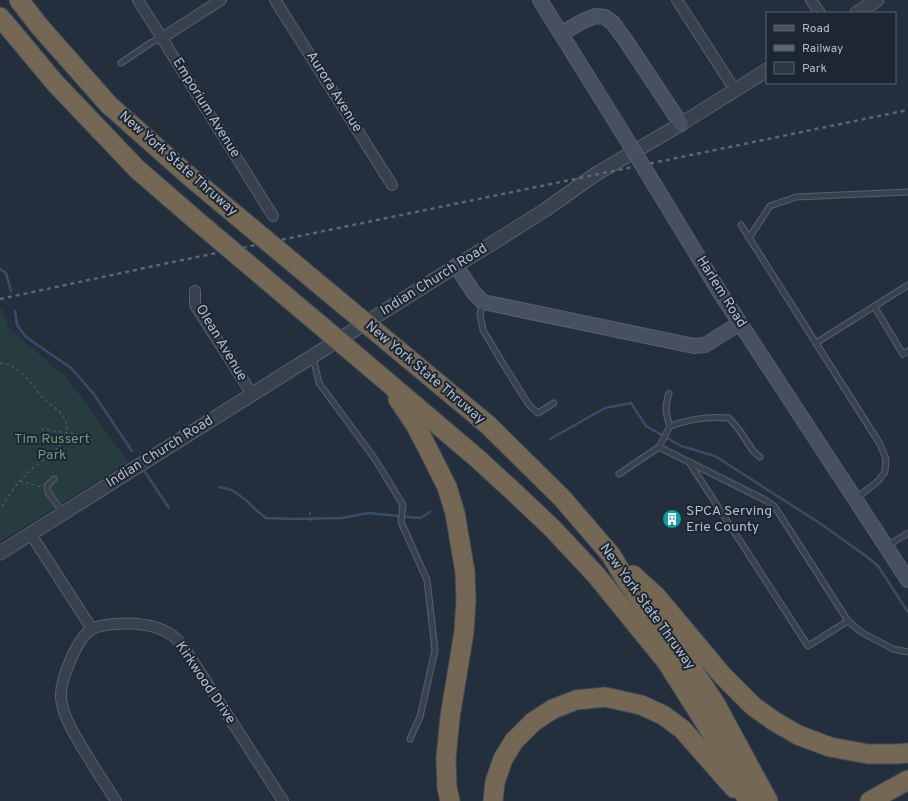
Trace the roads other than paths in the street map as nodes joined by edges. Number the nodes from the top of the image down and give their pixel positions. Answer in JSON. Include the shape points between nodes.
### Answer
{"nodes":[{"id":1,"x":19,"y":0,"type":"edge"},
{"id":2,"x":138,"y":0,"type":"edge"},
{"id":3,"x":221,"y":0,"type":"edge"},
{"id":4,"x":275,"y":0,"type":"edge"},
{"id":5,"x":540,"y":0,"type":"edge"},
{"id":6,"x":677,"y":0,"type":"edge"},
{"id":7,"x":811,"y":0,"type":"edge"},
{"id":8,"x":877,"y":0,"type":"edge"},
{"id":9,"x":819,"y":12,"type":"edge"},
{"id":10,"x":859,"y":12,"type":"edge"},
{"id":11,"x":0,"y":17,"type":"edge"},
{"id":12,"x":562,"y":33,"type":"junction"},
{"id":13,"x":162,"y":38,"type":"junction"},
{"id":14,"x":121,"y":63,"type":"dead end"},
{"id":15,"x":766,"y":71,"type":"edge"},
{"id":16,"x":735,"y":90,"type":"junction"},
{"id":17,"x":681,"y":124,"type":"junction"},
{"id":18,"x":392,"y":185,"type":"dead end"},
{"id":19,"x":908,"y":192,"type":"edge"},
{"id":20,"x":273,"y":216,"type":"dead end"},
{"id":21,"x":741,"y":225,"type":"dead end"},
{"id":22,"x":749,"y":238,"type":"junction"},
{"id":23,"x":456,"y":266,"type":"junction"},
{"id":24,"x":908,"y":285,"type":"edge"},
{"id":25,"x":195,"y":291,"type":"dead end"},
{"id":26,"x":483,"y":302,"type":"junction"},
{"id":27,"x":874,"y":306,"type":"junction"},
{"id":28,"x":740,"y":323,"type":"junction"},
{"id":29,"x":816,"y":343,"type":"junction"},
{"id":30,"x":908,"y":351,"type":"edge"},
{"id":31,"x":313,"y":356,"type":"junction"},
{"id":32,"x":384,"y":380,"type":"junction"},
{"id":33,"x":669,"y":393,"type":"dead end"},
{"id":34,"x":252,"y":394,"type":"junction"},
{"id":35,"x":554,"y":403,"type":"dead end"},
{"id":36,"x":670,"y":426,"type":"junction"},
{"id":37,"x":659,"y":447,"type":"junction"},
{"id":38,"x":760,"y":458,"type":"dead end"},
{"id":39,"x":688,"y":461,"type":"junction"},
{"id":40,"x":619,"y":474,"type":"dead end"},
{"id":41,"x":54,"y":479,"type":"dead end"},
{"id":42,"x":855,"y":499,"type":"junction"},
{"id":43,"x":63,"y":513,"type":"junction"},
{"id":44,"x":908,"y":533,"type":"edge"},
{"id":45,"x":30,"y":534,"type":"junction"},
{"id":46,"x":886,"y":546,"type":"junction"},
{"id":47,"x":0,"y":553,"type":"edge"},
{"id":48,"x":611,"y":555,"type":"junction"},
{"id":49,"x":908,"y":580,"type":"edge"},
{"id":50,"x":848,"y":621,"type":"junction"},
{"id":51,"x":92,"y":629,"type":"junction"},
{"id":52,"x":908,"y":652,"type":"edge"},
{"id":53,"x":410,"y":739,"type":"dead end"},
{"id":54,"x":908,"y":753,"type":"edge"},
{"id":55,"x":908,"y":780,"type":"edge"},
{"id":56,"x":908,"y":792,"type":"edge"},
{"id":57,"x":116,"y":801,"type":"edge"},
{"id":58,"x":283,"y":801,"type":"edge"},
{"id":59,"x":450,"y":801,"type":"edge"},
{"id":60,"x":492,"y":801,"type":"edge"},
{"id":61,"x":744,"y":801,"type":"edge"},
{"id":62,"x":748,"y":801,"type":"edge"},
{"id":63,"x":768,"y":801,"type":"edge"},
{"id":64,"x":870,"y":801,"type":"edge"},
{"id":65,"x":892,"y":801,"type":"edge"}],
"edges":[{"from":1,"to":48,"type":"highway","name":"New York State Thruway","bridge":true,"via":[[40,28],[109,105],[188,175],[488,425],[562,498]]},
{"from":2,"to":13,"type":"street","name":"Emporium Avenue"},
{"from":3,"to":13,"type":"street"},
{"from":4,"to":18,"type":"street","name":"Aurora Avenue"},
{"from":5,"to":12,"type":"main road","name":"Harlem Road"},
{"from":6,"to":16,"type":"street"},
{"from":7,"to":9,"type":"street"},
{"from":8,"to":10,"type":"street"},
{"from":11,"to":32,"type":"highway","name":"New York State Thruway","bridge":true,"via":[[56,84],[137,169]]},
{"from":12,"to":17,"type":"main road","via":[[596,16],[605,17],[613,23]]},
{"from":12,"to":28,"type":"main road","name":"Harlem Road","bridge":true},
{"from":13,"to":14,"type":"lane"},
{"from":13,"to":20,"type":"street","name":"Emporium Avenue"},
{"from":15,"to":16,"type":"street","name":"Indian Church Road"},
{"from":16,"to":17,"type":"street","name":"Indian Church Road"},
{"from":17,"to":23,"type":"street","name":"Indian Church Road","via":[[596,174],[545,210]]},
{"from":19,"to":22,"type":"lane","via":[[796,196],[770,206]]},
{"from":21,"to":22,"type":"lane"},
{"from":22,"to":29,"type":"lane"},
{"from":23,"to":26,"type":"main road"},
{"from":23,"to":31,"type":"street","name":"Indian Church Road"},
{"from":24,"to":27,"type":"lane"},
{"from":25,"to":34,"type":"street","name":"Olean Avenue","via":[[195,305]]},
{"from":26,"to":28,"type":"main road","via":[[694,346],[705,345]]},
{"from":26,"to":35,"type":"lane","via":[[480,314],[483,330],[529,405],[538,413]]},
{"from":27,"to":29,"type":"lane"},
{"from":27,"to":30,"type":"lane","via":[[903,354]]},
{"from":28,"to":42,"type":"main road","name":"Harlem Road"},
{"from":29,"to":42,"type":"lane","via":[[880,444],[886,459],[885,472],[878,481]]},
{"from":31,"to":34,"type":"street","name":"Indian Church Road"},
{"from":31,"to":53,"type":"lane","via":[[319,383],[376,459],[403,505],[401,522],[427,580],[435,650],[420,717]]},
{"from":32,"to":59,"type":"highway","via":[[415,424],[447,487],[455,513],[465,572],[464,632],[446,758]]},
{"from":32,"to":62,"type":"highway","name":"New York State Thruway","via":[[515,493],[596,575],[666,661],[723,751]]},
{"from":33,"to":36,"type":"lane","via":[[666,416]]},
{"from":34,"to":43,"type":"street","name":"Indian Church Road"},
{"from":36,"to":37,"type":"lane"},
{"from":36,"to":38,"type":"lane","via":[[688,420],[729,418]]},
{"from":37,"to":39,"type":"lane"},
{"from":37,"to":40,"type":"lane"},
{"from":39,"to":50,"type":"lane","via":[[775,507]]},
{"from":39,"to":50,"type":"lane","via":[[808,646]]},
{"from":41,"to":43,"type":"lane","via":[[47,486],[48,492]]},
{"from":42,"to":46,"type":"main road","name":"Harlem Road"},
{"from":43,"to":45,"type":"street","name":"Indian Church Road"},
{"from":44,"to":46,"type":"lane"},
{"from":45,"to":47,"type":"street","name":"Indian Church Road"},
{"from":45,"to":51,"type":"street"},
{"from":46,"to":49,"type":"main road","name":"Harlem Road"},
{"from":48,"to":54,"type":"highway","via":[[657,597],[753,706],[774,721],[798,735],[830,747],[868,754]]},
{"from":48,"to":63,"type":"highway","name":"New York State Thruway","via":[[626,580],[685,658],[715,703]]},
{"from":50,"to":52,"type":"lane","via":[[861,632],[893,649]]},
{"from":51,"to":57,"type":"street","via":[[71,659],[64,676],[61,698],[74,736]]},
{"from":51,"to":58,"type":"street","name":"Kirkwood Drive","via":[[124,623],[150,625],[179,641]]},
{"from":55,"to":64,"type":"highway"},
{"from":56,"to":65,"type":"highway"},
{"from":60,"to":61,"type":"highway","via":[[503,759],[514,741],[534,722],[553,709],[576,700],[605,697],[641,705],[682,729]]}]}
